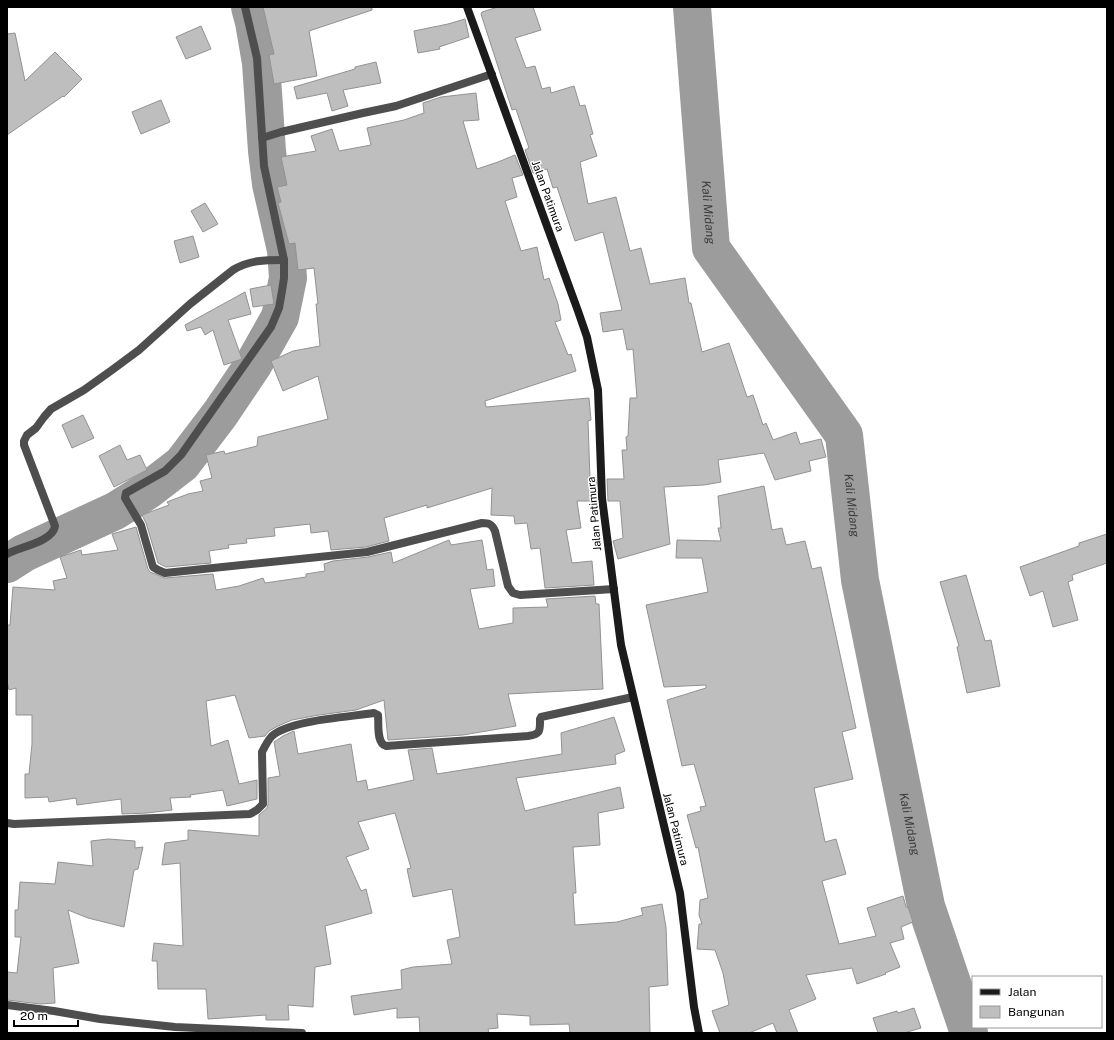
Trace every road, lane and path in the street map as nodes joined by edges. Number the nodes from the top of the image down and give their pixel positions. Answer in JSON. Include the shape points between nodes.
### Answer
{"nodes":[{"id":1,"x":245,"y":7,"type":"edge"},
{"id":2,"x":467,"y":7,"type":"edge"},
{"id":3,"x":492,"y":74,"type":"junction"},
{"id":4,"x":263,"y":137,"type":"junction"},
{"id":5,"x":284,"y":260,"type":"junction"},
{"id":6,"x":7,"y":554,"type":"edge"},
{"id":7,"x":614,"y":589,"type":"junction"},
{"id":8,"x":633,"y":697,"type":"junction"},
{"id":9,"x":7,"y":823,"type":"edge"},
{"id":10,"x":7,"y":1005,"type":"edge"},
{"id":11,"x":302,"y":1033,"type":"edge"},
{"id":12,"x":699,"y":1033,"type":"edge"}],
"edges":[{"from":1,"to":4,"type":"street","via":[[257,58]]},
{"from":2,"to":3,"type":"street","name":"Jalan Patimura"},
{"from":3,"to":4,"type":"street","via":[[396,106]]},
{"from":3,"to":7,"type":"street","name":"Jalan Patimura","via":[[587,337],[598,390],[602,498]]},
{"from":4,"to":5,"type":"street","via":[[266,174]]},
{"from":5,"to":6,"type":"street","via":[[248,262],[233,270],[123,362],[47,413],[27,435],[24,445],[55,526],[54,530],[46,539]]},
{"from":5,"to":7,"type":"street","via":[[279,308],[271,327],[181,455],[165,471],[126,493],[125,498],[139,520],[152,564],[158,570],[165,573],[367,552],[488,523],[492,524],[495,531],[508,586],[513,593],[520,595]]},
{"from":7,"to":8,"type":"street","name":"Jalan Patimura","via":[[621,645]]},
{"from":8,"to":9,"type":"street","via":[[541,717],[539,732],[528,736],[386,746],[380,741],[378,716],[374,713],[301,723],[284,728],[272,736],[265,745],[262,752],[263,804],[250,814]]},
{"from":8,"to":12,"type":"street","name":"Jalan Patimura","via":[[680,893]]},
{"from":10,"to":11,"type":"street","via":[[175,1027]]}]}
